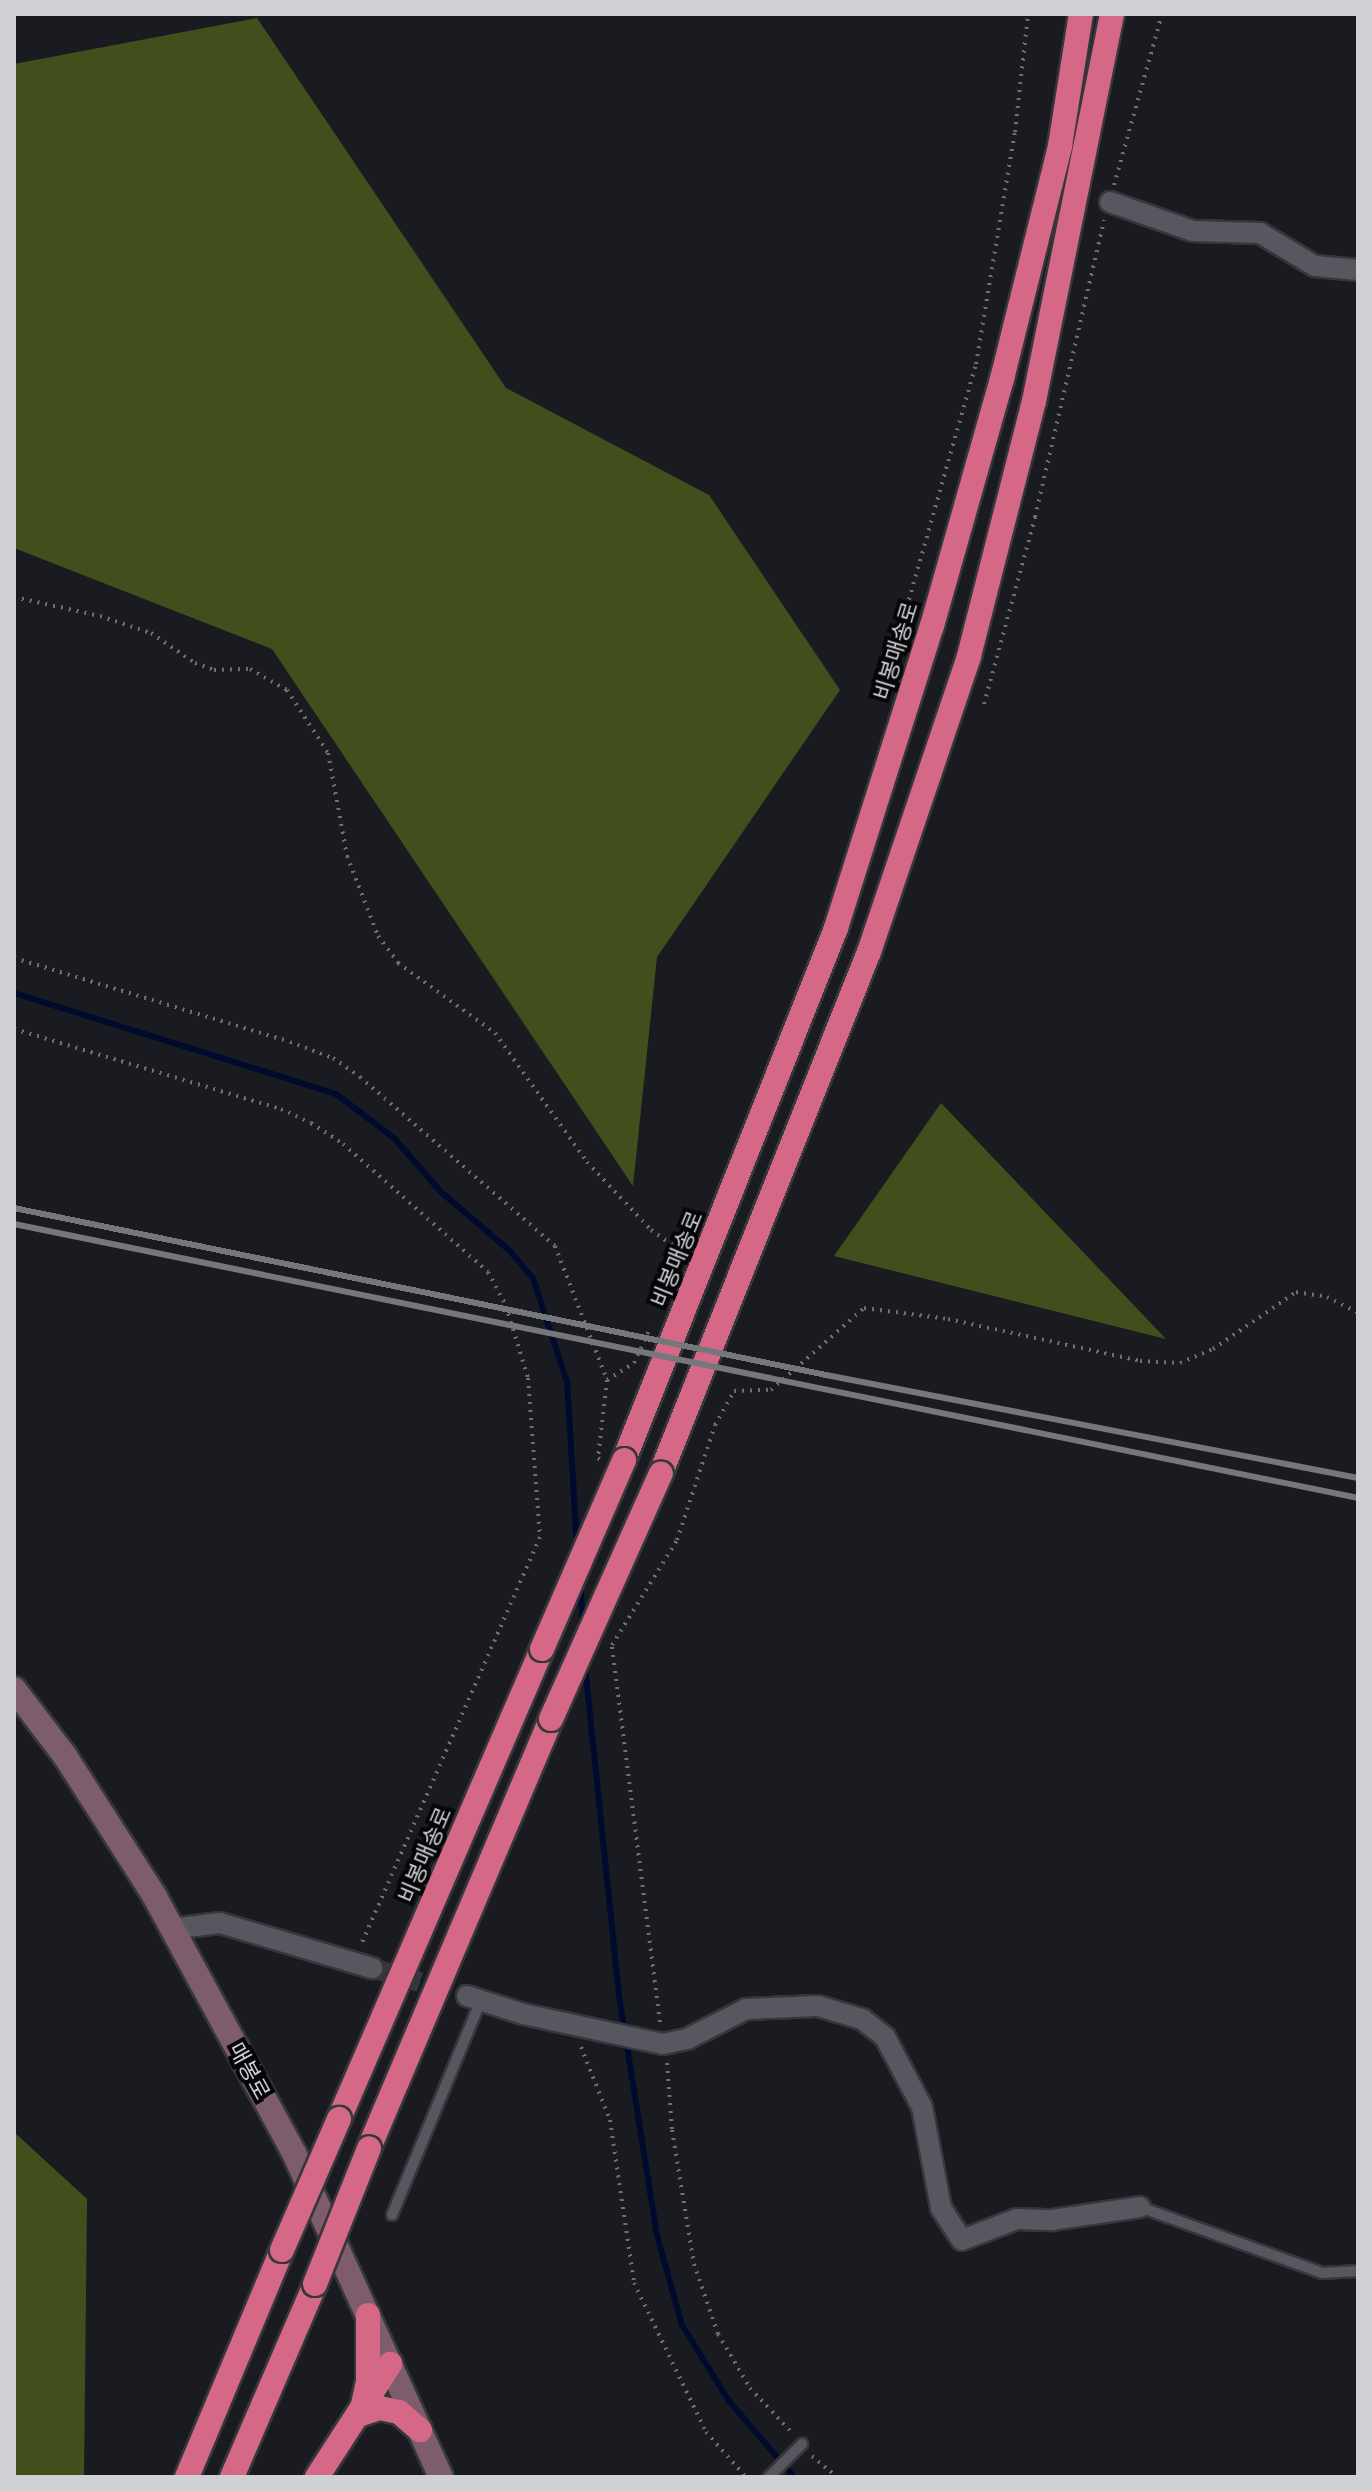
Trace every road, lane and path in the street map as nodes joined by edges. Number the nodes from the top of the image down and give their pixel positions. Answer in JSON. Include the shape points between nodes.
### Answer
{"nodes":[{"id":1,"x":1028,"y":14,"type":"edge"},
{"id":2,"x":1081,"y":14,"type":"edge"},
{"id":3,"x":1112,"y":14,"type":"edge"},
{"id":4,"x":1162,"y":14,"type":"edge"},
{"id":5,"x":1110,"y":202,"type":"junction"},
{"id":6,"x":1358,"y":270,"type":"edge"},
{"id":7,"x":14,"y":597,"type":"edge"},
{"id":8,"x":898,"y":638,"type":"dead end"},
{"id":9,"x":984,"y":704,"type":"dead end"},
{"id":10,"x":14,"y":958,"type":"edge"},
{"id":11,"x":14,"y":1029,"type":"edge"},
{"id":12,"x":679,"y":1262,"type":"dead end"},
{"id":13,"x":1358,"y":1313,"type":"edge"},
{"id":14,"x":652,"y":1325,"type":"dead end"},
{"id":15,"x":607,"y":1380,"type":"junction"},
{"id":16,"x":617,"y":1463,"type":"junction"},
{"id":17,"x":14,"y":1689,"type":"edge"},
{"id":18,"x":171,"y":1929,"type":"junction"},
{"id":19,"x":363,"y":1964,"type":"joint"},
{"id":20,"x":474,"y":1998,"type":"joint"},
{"id":21,"x":573,"y":2026,"type":"junction"},
{"id":22,"x":657,"y":2042,"type":"junction"},
{"id":23,"x":1140,"y":2207,"type":"joint"},
{"id":24,"x":392,"y":2215,"type":"dead end"},
{"id":25,"x":1358,"y":2271,"type":"edge"},
{"id":26,"x":368,"y":2315,"type":"junction"},
{"id":27,"x":390,"y":2364,"type":"junction"},
{"id":28,"x":361,"y":2414,"type":"junction"},
{"id":29,"x":420,"y":2430,"type":"junction"},
{"id":30,"x":802,"y":2444,"type":"junction"},
{"id":31,"x":317,"y":2474,"type":"edge"},
{"id":32,"x":187,"y":2477,"type":"edge"},
{"id":33,"x":232,"y":2477,"type":"edge"},
{"id":34,"x":441,"y":2477,"type":"edge"},
{"id":35,"x":746,"y":2477,"type":"edge"},
{"id":36,"x":769,"y":2477,"type":"edge"},
{"id":37,"x":837,"y":2477,"type":"edge"}],
"edges":[{"from":1,"to":8,"type":"path","via":[[1015,132],[976,364]]},
{"from":2,"to":16,"type":"highway","name":"비봉매송로","via":[[1052,177],[1002,379],[927,641],[836,928]]},
{"from":3,"to":33,"type":"highway","bridge":true,"via":[[1034,401],[969,656],[869,952],[661,1473],[551,1719]]},
{"from":4,"to":5,"type":"path"},
{"from":5,"to":6,"type":"street","via":[[1193,231],[1260,233],[1315,266]]},
{"from":5,"to":9,"type":"path"},
{"from":7,"to":12,"type":"path","via":[[151,633],[195,663],[214,670],[250,669],[287,690],[328,753],[347,856],[378,936],[398,963],[495,1033],[587,1162],[651,1230],[683,1249]]},
{"from":10,"to":15,"type":"path","via":[[333,1058],[555,1246]]},
{"from":11,"to":19,"type":"path","via":[[281,1109],[311,1123],[343,1144],[488,1272],[506,1306],[528,1378],[540,1537]]},
{"from":13,"to":22,"type":"path","via":[[1327,1297],[1296,1292],[1213,1349],[1180,1363],[1140,1361],[948,1319],[864,1308],[771,1390],[734,1391],[715,1425],[677,1540],[612,1645]]},
{"from":14,"to":15,"type":"path","via":[[634,1363]]},
{"from":15,"to":16,"type":"path","via":[[598,1458]]},
{"from":16,"to":32,"type":"highway","name":"비봉매송로","bridge":true},
{"from":17,"to":18,"type":"main road","name":"매봉로","via":[[65,1756]]},
{"from":18,"to":19,"type":"street","via":[[220,1923]]},
{"from":18,"to":26,"type":"main road","name":"매봉로","via":[[294,2153]]},
{"from":20,"to":21,"type":"street"},
{"from":20,"to":24,"type":"lane"},
{"from":21,"to":22,"type":"street"},
{"from":21,"to":35,"type":"path","via":[[610,2120],[634,2283],[706,2432]]},
{"from":22,"to":23,"type":"street","via":[[687,2039],[746,2009],[818,2006],[862,2019],[885,2037],[922,2107],[941,2208],[962,2240],[1017,2219],[1052,2220]]},
{"from":22,"to":30,"type":"path","via":[[694,2264],[718,2334],[750,2388]]},
{"from":23,"to":25,"type":"lane","via":[[1322,2273]]},
{"from":26,"to":27,"type":"main road","name":"매봉로"},
{"from":26,"to":28,"type":"highway","via":[[368,2381]]},
{"from":27,"to":28,"type":"highway"},
{"from":27,"to":29,"type":"main road","name":"매봉로"},
{"from":28,"to":29,"type":"highway","via":[[380,2408],[399,2412]]},
{"from":28,"to":31,"type":"highway"},
{"from":29,"to":34,"type":"main road","name":"매봉로"},
{"from":30,"to":36,"type":"lane"},
{"from":30,"to":37,"type":"path"}]}
